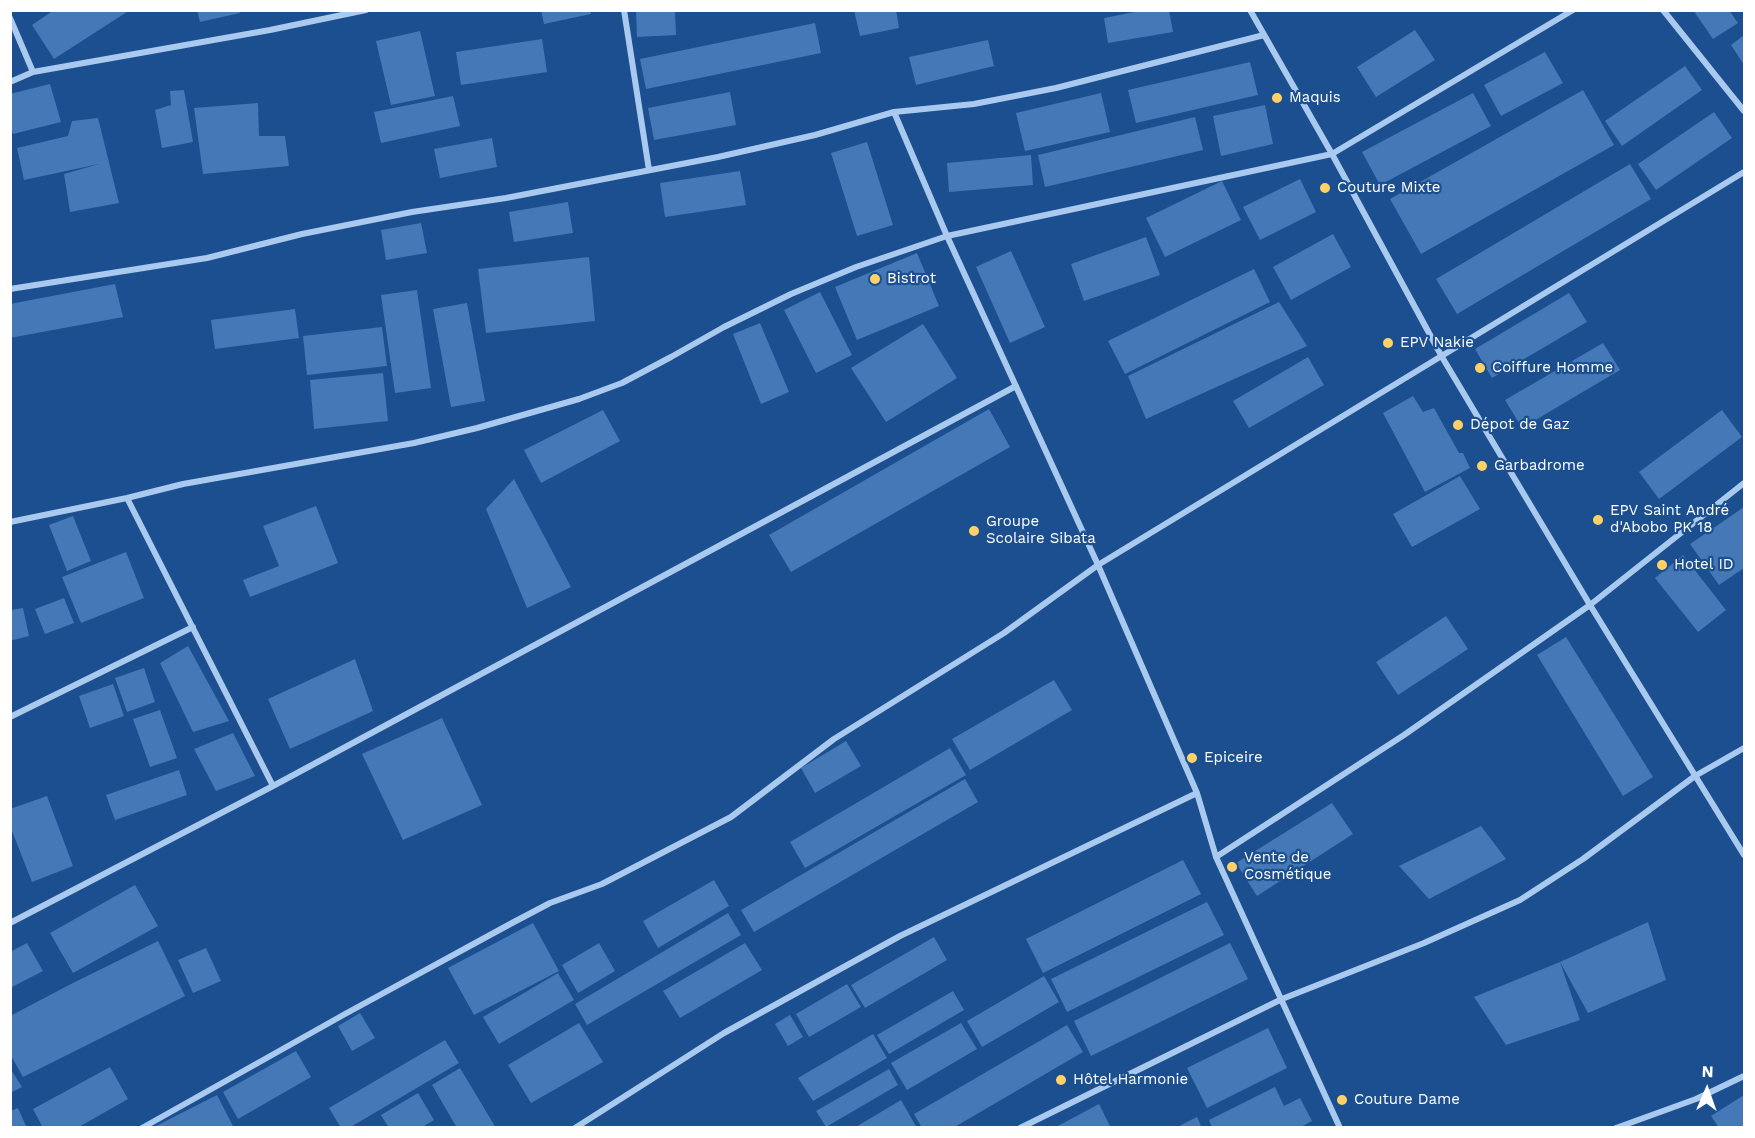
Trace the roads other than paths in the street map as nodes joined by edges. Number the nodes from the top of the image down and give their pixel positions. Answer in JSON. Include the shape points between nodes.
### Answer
{"nodes":[{"id":1,"x":366,"y":10,"type":"edge"},
{"id":2,"x":624,"y":10,"type":"edge"},
{"id":3,"x":1250,"y":10,"type":"edge"},
{"id":4,"x":1573,"y":10,"type":"edge"},
{"id":5,"x":1663,"y":10,"type":"edge"},
{"id":6,"x":10,"y":18,"type":"edge"},
{"id":7,"x":1264,"y":35,"type":"junction"},
{"id":8,"x":33,"y":72,"type":"junction"},
{"id":9,"x":10,"y":82,"type":"edge"},
{"id":10,"x":1744,"y":111,"type":"edge"},
{"id":11,"x":894,"y":112,"type":"junction"},
{"id":12,"x":1332,"y":154,"type":"junction"},
{"id":13,"x":649,"y":170,"type":"junction"},
{"id":14,"x":1744,"y":172,"type":"edge"},
{"id":15,"x":947,"y":236,"type":"junction"},
{"id":16,"x":10,"y":289,"type":"edge"},
{"id":17,"x":1442,"y":357,"type":"junction"},
{"id":18,"x":1016,"y":386,"type":"junction"},
{"id":19,"x":1744,"y":483,"type":"edge"},
{"id":20,"x":127,"y":498,"type":"junction"},
{"id":21,"x":10,"y":522,"type":"edge"},
{"id":22,"x":1098,"y":565,"type":"junction"},
{"id":23,"x":1590,"y":605,"type":"junction"},
{"id":24,"x":193,"y":627,"type":"junction"},
{"id":25,"x":10,"y":717,"type":"edge"},
{"id":26,"x":1744,"y":748,"type":"edge"},
{"id":27,"x":1695,"y":776,"type":"junction"},
{"id":28,"x":273,"y":786,"type":"junction"},
{"id":29,"x":1197,"y":793,"type":"junction"},
{"id":30,"x":1744,"y":855,"type":"edge"},
{"id":31,"x":1216,"y":857,"type":"junction"},
{"id":32,"x":10,"y":923,"type":"edge"},
{"id":33,"x":1282,"y":999,"type":"junction"},
{"id":34,"x":1744,"y":1076,"type":"edge"},
{"id":35,"x":142,"y":1128,"type":"edge"},
{"id":36,"x":575,"y":1128,"type":"edge"},
{"id":37,"x":1020,"y":1128,"type":"edge"},
{"id":38,"x":1340,"y":1128,"type":"edge"},
{"id":39,"x":1616,"y":1128,"type":"edge"}],
"edges":[{"from":1,"to":8,"type":"street"},
{"from":2,"to":13,"type":"street"},
{"from":3,"to":7,"type":"street"},
{"from":4,"to":12,"type":"street"},
{"from":5,"to":10,"type":"street"},
{"from":6,"to":8,"type":"street"},
{"from":7,"to":11,"type":"street","via":[[1056,88],[974,104]]},
{"from":7,"to":12,"type":"street"},
{"from":8,"to":9,"type":"street"},
{"from":11,"to":13,"type":"street","via":[[815,135]]},
{"from":11,"to":15,"type":"street"},
{"from":12,"to":15,"type":"street"},
{"from":12,"to":17,"type":"street"},
{"from":13,"to":16,"type":"street","via":[[412,212],[207,258]]},
{"from":14,"to":17,"type":"street"},
{"from":15,"to":18,"type":"street"},
{"from":15,"to":20,"type":"street","via":[[791,294],[622,383],[579,399],[414,443],[183,484]]},
{"from":17,"to":22,"type":"street"},
{"from":17,"to":23,"type":"street"},
{"from":18,"to":22,"type":"street"},
{"from":18,"to":28,"type":"street"},
{"from":19,"to":23,"type":"street"},
{"from":20,"to":21,"type":"street"},
{"from":20,"to":24,"type":"street"},
{"from":22,"to":29,"type":"street"},
{"from":22,"to":35,"type":"street","via":[[1004,633],[834,739],[731,817],[602,884],[531,913]]},
{"from":23,"to":27,"type":"street"},
{"from":23,"to":31,"type":"street","via":[[1404,735]]},
{"from":24,"to":25,"type":"street"},
{"from":24,"to":28,"type":"street"},
{"from":26,"to":27,"type":"street"},
{"from":27,"to":30,"type":"street"},
{"from":27,"to":33,"type":"street","via":[[1520,900]]},
{"from":28,"to":32,"type":"street"},
{"from":29,"to":31,"type":"street"},
{"from":29,"to":36,"type":"street","via":[[900,936],[724,1033]]},
{"from":31,"to":33,"type":"street"},
{"from":33,"to":37,"type":"street"},
{"from":33,"to":38,"type":"street"},
{"from":34,"to":39,"type":"street","via":[[1696,1099]]}]}
